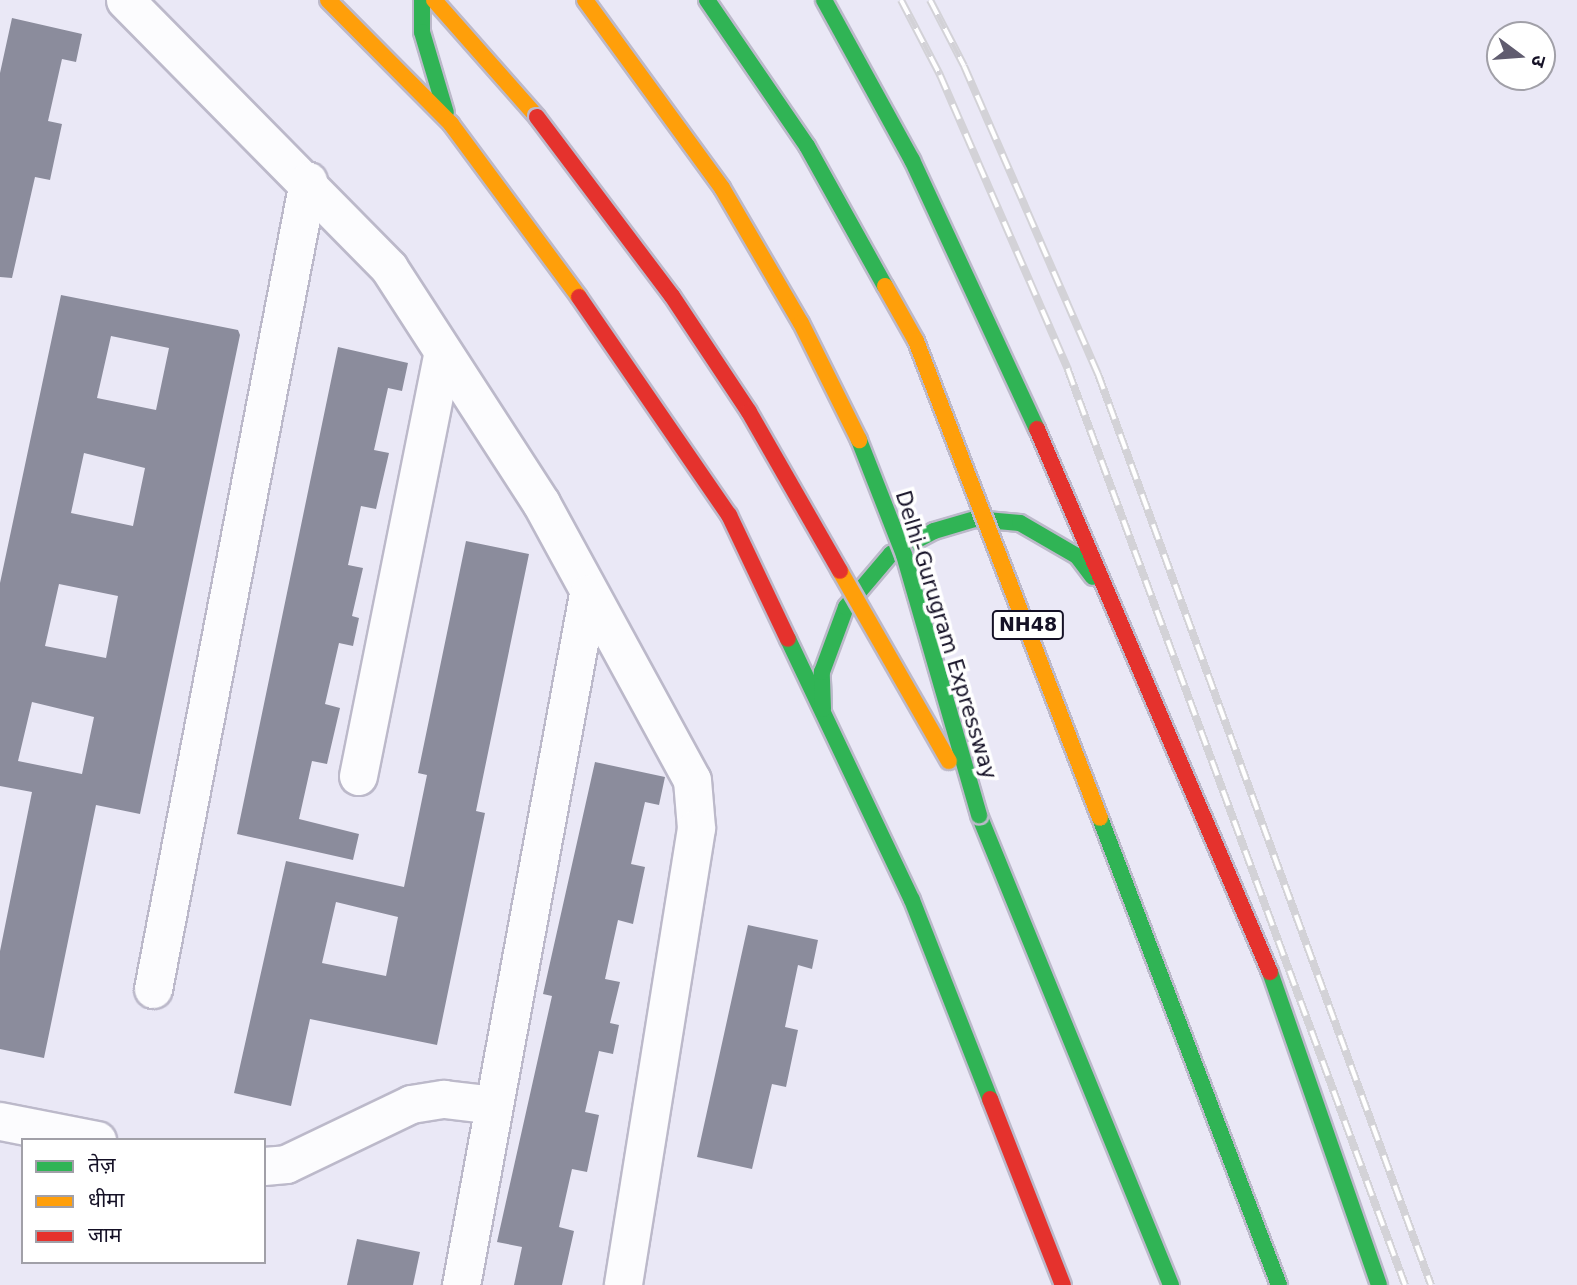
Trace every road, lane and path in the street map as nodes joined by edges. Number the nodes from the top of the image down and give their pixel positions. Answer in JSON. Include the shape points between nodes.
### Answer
{"nodes":[{"id":1,"x":125,"y":0,"type":"edge"},
{"id":2,"x":328,"y":0,"type":"edge"},
{"id":3,"x":422,"y":0,"type":"edge"},
{"id":4,"x":434,"y":0,"type":"edge"},
{"id":5,"x":585,"y":0,"type":"edge"},
{"id":6,"x":707,"y":0,"type":"edge"},
{"id":7,"x":824,"y":0,"type":"edge"},
{"id":8,"x":451,"y":124,"type":"junction"},
{"id":9,"x":308,"y":181,"type":"junction"},
{"id":10,"x":443,"y":352,"type":"junction"},
{"id":11,"x":589,"y":594,"type":"junction"},
{"id":12,"x":1107,"y":594,"type":"junction"},
{"id":13,"x":823,"y":714,"type":"junction"},
{"id":14,"x":358,"y":776,"type":"dead end"},
{"id":15,"x":979,"y":815,"type":"junction"},
{"id":16,"x":153,"y":989,"type":"dead end"},
{"id":17,"x":494,"y":1105,"type":"junction"},
{"id":18,"x":0,"y":1121,"type":"edge"},
{"id":19,"x":87,"y":1138,"type":"edge"},
{"id":20,"x":266,"y":1167,"type":"edge"},
{"id":21,"x":461,"y":1285,"type":"edge"},
{"id":22,"x":623,"y":1285,"type":"edge"},
{"id":23,"x":1063,"y":1285,"type":"edge"},
{"id":24,"x":1171,"y":1285,"type":"edge"},
{"id":25,"x":1279,"y":1285,"type":"edge"},
{"id":26,"x":1379,"y":1285,"type":"edge"}],
"edges":[{"from":1,"to":9,"type":"street"},
{"from":2,"to":8,"type":"main road"},
{"from":3,"to":8,"type":"main road","via":[[428,58]]},
{"from":4,"to":15,"type":"main road","bridge":true,"via":[[553,137],[695,331],[749,412]]},
{"from":5,"to":15,"type":"main road","name":"Delhi-Gurugram Expressway","bridge":true,"via":[[722,188],[801,323],[867,456],[904,555]]},
{"from":6,"to":25,"type":"main road","number":"NH48","bridge":true,"via":[[807,146],[916,341]]},
{"from":7,"to":12,"type":"main road","via":[[918,172],[1006,357]]},
{"from":8,"to":13,"type":"main road","via":[[639,378],[729,515]]},
{"from":9,"to":10,"type":"street","via":[[374,247]]},
{"from":9,"to":16,"type":"street"},
{"from":10,"to":11,"type":"street","via":[[541,503]]},
{"from":10,"to":14,"type":"street"},
{"from":11,"to":17,"type":"street"},
{"from":11,"to":22,"type":"street","via":[[682,760],[697,802]]},
{"from":12,"to":13,"type":"main road","via":[[1077,556],[1020,523],[975,519],[934,531],[891,554],[846,607],[822,672]]},
{"from":12,"to":26,"type":"main road","via":[[1279,993]]},
{"from":13,"to":23,"type":"main road","via":[[912,900]]},
{"from":15,"to":24,"type":"main road","name":"Delhi-Gurugram Expressway"},
{"from":17,"to":20,"type":"street","via":[[444,1099],[411,1104],[286,1164]]},
{"from":17,"to":21,"type":"street"},
{"from":18,"to":19,"type":"street"}]}
